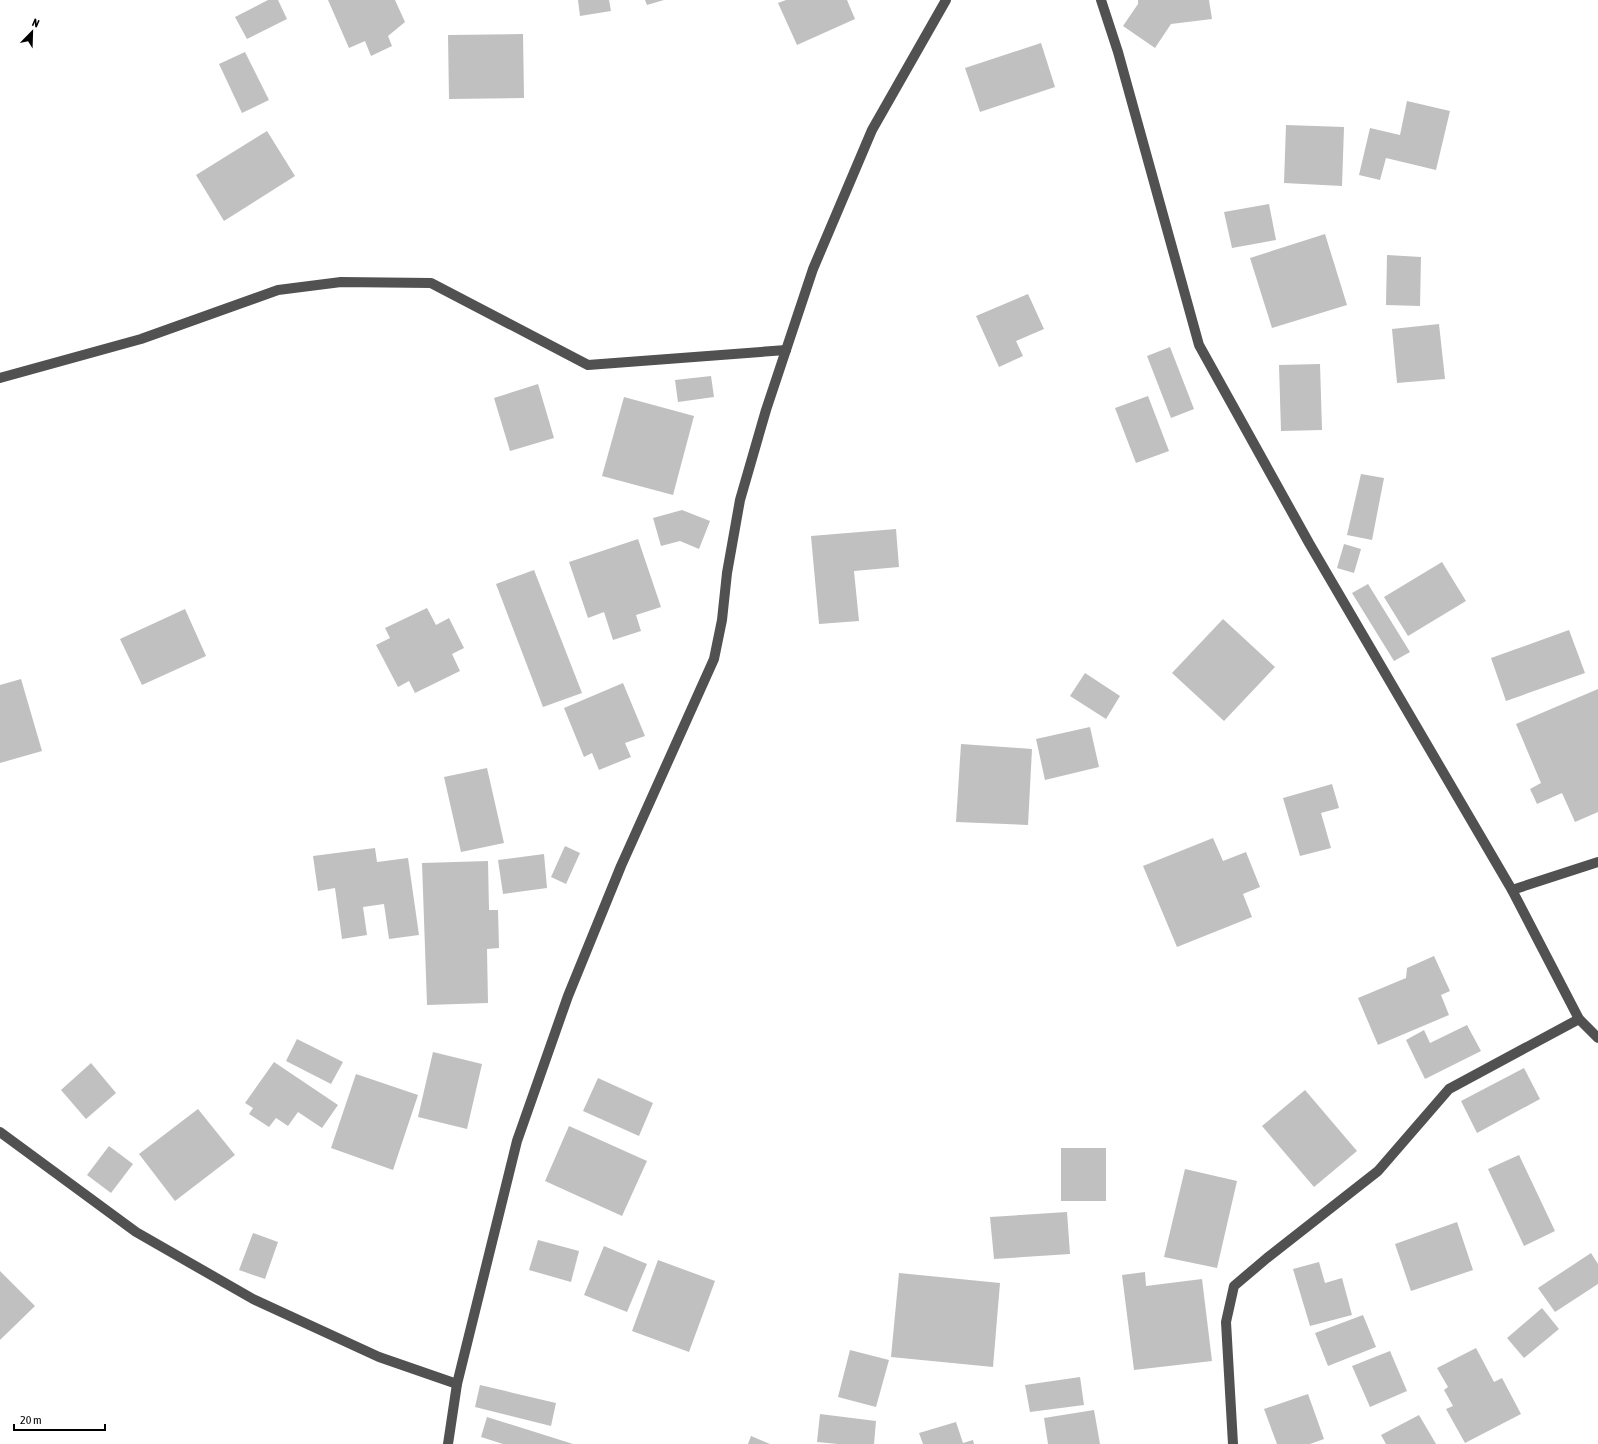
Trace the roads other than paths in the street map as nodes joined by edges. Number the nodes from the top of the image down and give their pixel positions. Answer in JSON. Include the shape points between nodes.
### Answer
{"nodes":[{"id":1,"x":946,"y":0,"type":"edge"},
{"id":2,"x":1101,"y":0,"type":"edge"},
{"id":3,"x":786,"y":350,"type":"junction"},
{"id":4,"x":0,"y":378,"type":"edge"},
{"id":5,"x":1598,"y":862,"type":"edge"},
{"id":6,"x":1512,"y":890,"type":"junction"},
{"id":7,"x":1579,"y":1019,"type":"junction"},
{"id":8,"x":1598,"y":1038,"type":"edge"},
{"id":9,"x":0,"y":1132,"type":"edge"},
{"id":10,"x":457,"y":1384,"type":"junction"},
{"id":11,"x":448,"y":1444,"type":"edge"},
{"id":12,"x":1233,"y":1444,"type":"edge"}],
"edges":[{"from":1,"to":3,"type":"street","via":[[872,130],[813,269]]},
{"from":2,"to":6,"type":"street","via":[[1118,52],[1199,345],[1309,544]]},
{"from":3,"to":4,"type":"street","via":[[588,365],[432,283],[341,282],[278,290],[141,339]]},
{"from":3,"to":10,"type":"street","via":[[740,500],[714,659],[621,866],[568,996],[517,1141]]},
{"from":5,"to":6,"type":"street"},
{"from":6,"to":7,"type":"street"},
{"from":7,"to":8,"type":"street"},
{"from":7,"to":12,"type":"street","via":[[1449,1089],[1378,1171],[1234,1286],[1226,1322]]},
{"from":9,"to":10,"type":"street","via":[[136,1232],[253,1298],[379,1357]]},
{"from":10,"to":11,"type":"street"}]}
